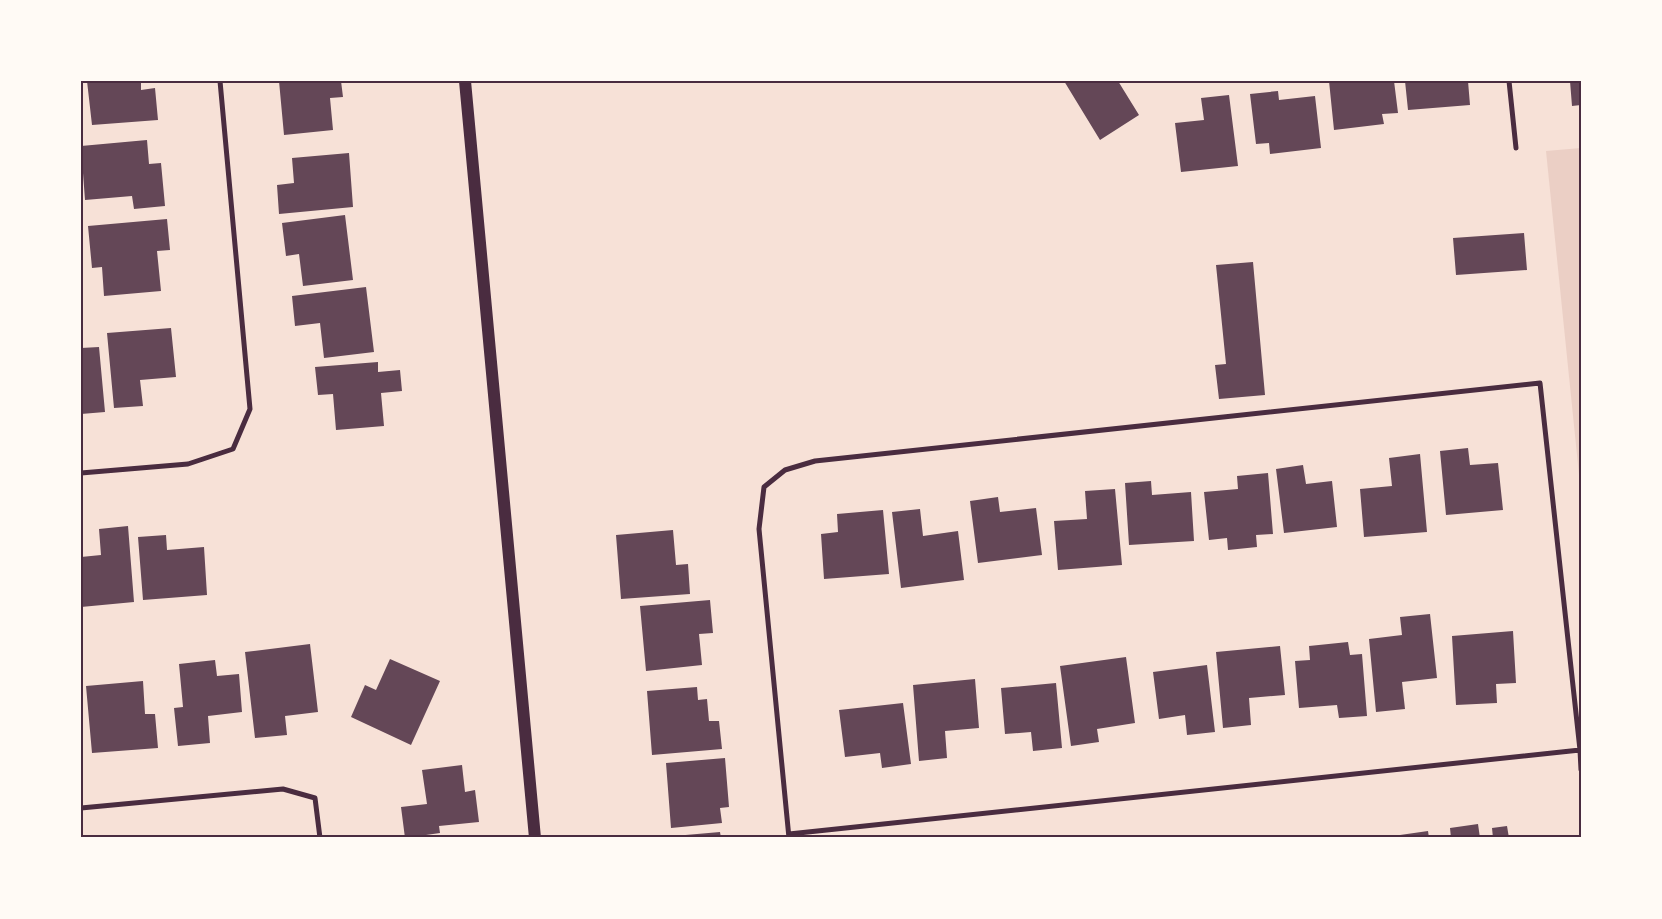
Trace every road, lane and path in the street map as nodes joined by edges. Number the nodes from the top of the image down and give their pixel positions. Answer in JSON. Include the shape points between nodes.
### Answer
{"nodes":[{"id":1,"x":220,"y":81,"type":"edge"},
{"id":2,"x":465,"y":81,"type":"edge"},
{"id":3,"x":1510,"y":81,"type":"edge"},
{"id":4,"x":1516,"y":148,"type":"dead end"},
{"id":5,"x":81,"y":473,"type":"edge"},
{"id":6,"x":1580,"y":750,"type":"edge"},
{"id":7,"x":1581,"y":770,"type":"edge"},
{"id":8,"x":81,"y":808,"type":"edge"},
{"id":9,"x":789,"y":836,"type":"edge"},
{"id":10,"x":320,"y":838,"type":"edge"},
{"id":11,"x":535,"y":838,"type":"edge"}],
"edges":[{"from":1,"to":5,"type":"street","via":[[250,410],[233,450],[188,464]]},
{"from":2,"to":11,"type":"main road"},
{"from":3,"to":4,"type":"street"},
{"from":6,"to":7,"type":"street"},
{"from":6,"to":9,"type":"street"},
{"from":6,"to":9,"type":"street","via":[[1540,382],[815,461],[785,470],[764,487],[759,529]]},
{"from":8,"to":10,"type":"street","via":[[283,790],[316,798]]}]}
